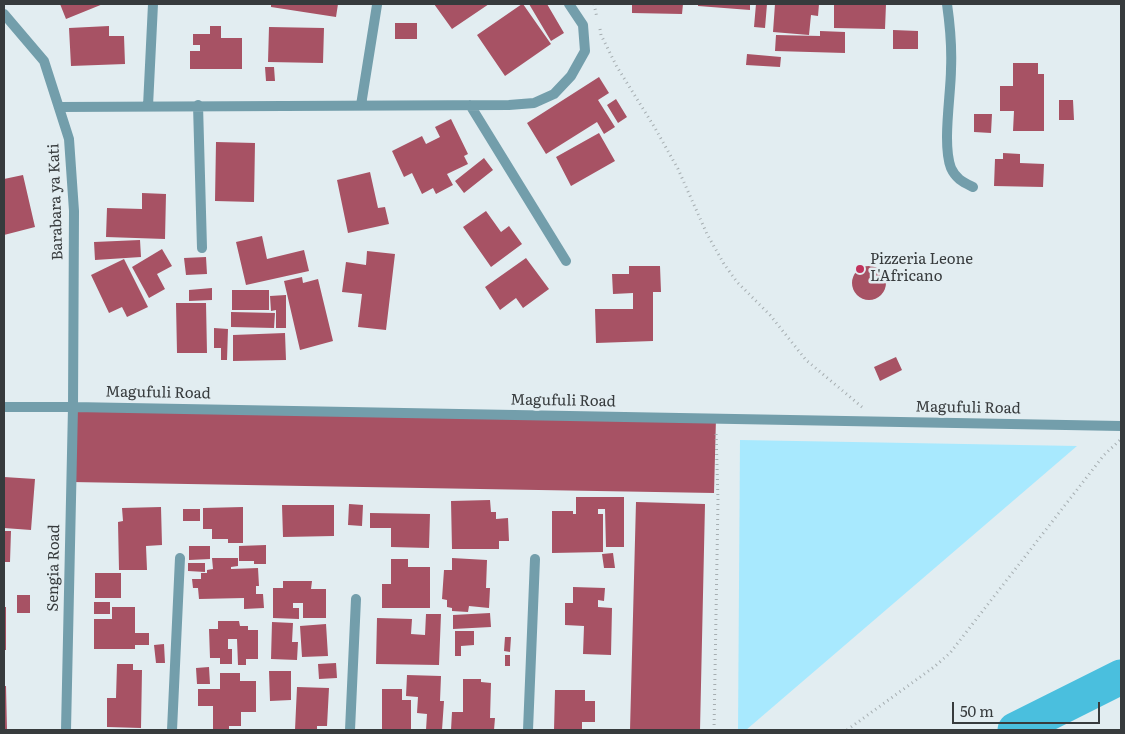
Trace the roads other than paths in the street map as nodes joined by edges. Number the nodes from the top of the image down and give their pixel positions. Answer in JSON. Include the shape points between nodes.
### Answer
{"nodes":[{"id":1,"x":153,"y":4,"type":"edge"},
{"id":2,"x":569,"y":4,"type":"edge"},
{"id":3,"x":947,"y":4,"type":"edge"},
{"id":4,"x":377,"y":5,"type":"edge"},
{"id":5,"x":4,"y":14,"type":"edge"},
{"id":6,"x":198,"y":105,"type":"junction"},
{"id":7,"x":361,"y":105,"type":"junction"},
{"id":8,"x":470,"y":105,"type":"junction"},
{"id":9,"x":148,"y":106,"type":"junction"},
{"id":10,"x":59,"y":107,"type":"junction"},
{"id":11,"x":973,"y":187,"type":"dead end"},
{"id":12,"x":202,"y":248,"type":"dead end"},
{"id":13,"x":566,"y":261,"type":"dead end"},
{"id":14,"x":4,"y":407,"type":"edge"},
{"id":15,"x":73,"y":407,"type":"junction"},
{"id":16,"x":1121,"y":426,"type":"edge"},
{"id":17,"x":180,"y":558,"type":"dead end"},
{"id":18,"x":535,"y":559,"type":"dead end"},
{"id":19,"x":356,"y":599,"type":"dead end"},
{"id":20,"x":66,"y":730,"type":"edge"},
{"id":21,"x":172,"y":730,"type":"edge"},
{"id":22,"x":350,"y":730,"type":"edge"},
{"id":23,"x":528,"y":730,"type":"edge"}],
"edges":[{"from":1,"to":9,"type":"street"},
{"from":2,"to":8,"type":"street","via":[[583,25],[585,50],[571,76],[554,94],[534,103]]},
{"from":3,"to":11,"type":"street","via":[[951,31],[950,166],[958,179]]},
{"from":4,"to":7,"type":"street"},
{"from":5,"to":10,"type":"street","name":"Barabara ya Kati","via":[[44,61]]},
{"from":6,"to":7,"type":"street"},
{"from":6,"to":9,"type":"street"},
{"from":6,"to":12,"type":"street"},
{"from":7,"to":8,"type":"street"},
{"from":8,"to":13,"type":"street"},
{"from":9,"to":10,"type":"street"},
{"from":10,"to":15,"type":"street","name":"Barabara ya Kati","via":[[70,140],[74,210]]},
{"from":14,"to":15,"type":"street","name":"Magufuli Road"},
{"from":15,"to":16,"type":"street","name":"Magufuli Road"},
{"from":15,"to":20,"type":"street","name":"Sengia Road"},
{"from":17,"to":21,"type":"street"},
{"from":18,"to":23,"type":"street"},
{"from":19,"to":22,"type":"street"}]}
